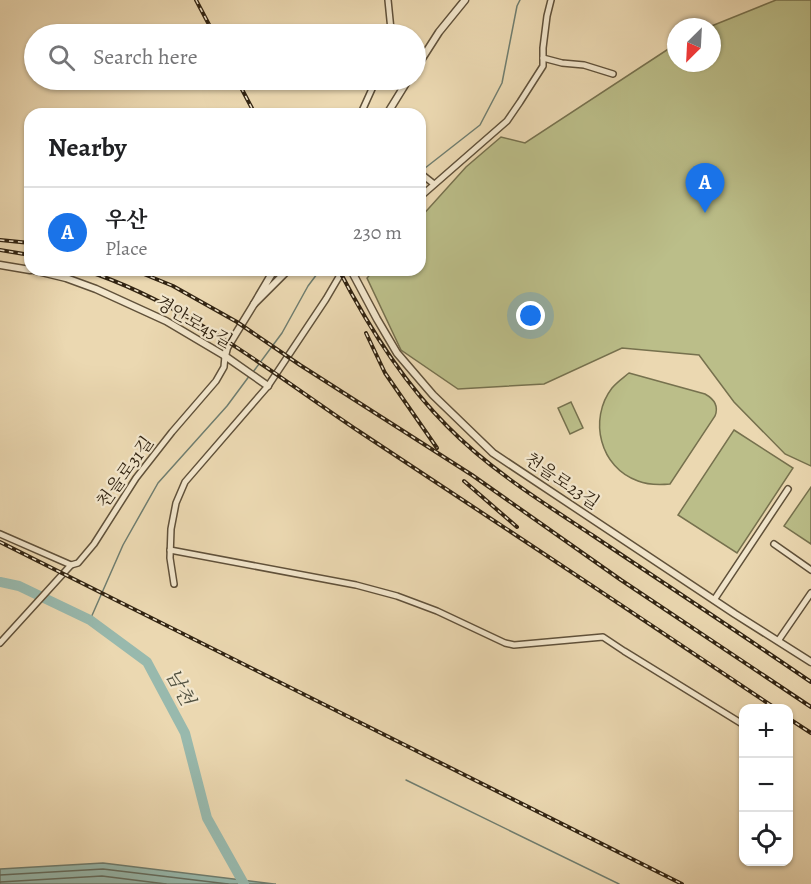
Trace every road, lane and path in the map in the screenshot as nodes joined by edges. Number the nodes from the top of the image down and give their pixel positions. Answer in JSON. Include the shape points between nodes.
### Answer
{"nodes":[{"id":1,"x":388,"y":0,"type":"edge"},
{"id":2,"x":465,"y":0,"type":"edge"},
{"id":3,"x":551,"y":0,"type":"edge"},
{"id":4,"x":390,"y":24,"type":"edge"},
{"id":5,"x":426,"y":52,"type":"edge"},
{"id":6,"x":543,"y":58,"type":"junction"},
{"id":7,"x":613,"y":75,"type":"dead end"},
{"id":8,"x":371,"y":90,"type":"edge"},
{"id":9,"x":402,"y":90,"type":"edge"},
{"id":10,"x":363,"y":108,"type":"edge"},
{"id":11,"x":391,"y":108,"type":"edge"},
{"id":12,"x":426,"y":178,"type":"edge"},
{"id":13,"x":432,"y":182,"type":"junction"},
{"id":14,"x":426,"y":190,"type":"edge"},
{"id":15,"x":0,"y":266,"type":"edge"},
{"id":16,"x":24,"y":269,"type":"edge"},
{"id":17,"x":57,"y":276,"type":"edge"},
{"id":18,"x":270,"y":276,"type":"edge"},
{"id":19,"x":282,"y":276,"type":"edge"},
{"id":20,"x":338,"y":276,"type":"edge"},
{"id":21,"x":354,"y":276,"type":"edge"},
{"id":22,"x":254,"y":304,"type":"junction"},
{"id":23,"x":225,"y":356,"type":"junction"},
{"id":24,"x":264,"y":385,"type":"junction"},
{"id":25,"x":788,"y":489,"type":"dead end"},
{"id":26,"x":0,"y":534,"type":"edge"},
{"id":27,"x":774,"y":544,"type":"dead end"},
{"id":28,"x":170,"y":550,"type":"junction"},
{"id":29,"x":71,"y":565,"type":"junction"},
{"id":30,"x":811,"y":570,"type":"edge"},
{"id":31,"x":174,"y":584,"type":"dead end"},
{"id":32,"x":811,"y":592,"type":"edge"},
{"id":33,"x":714,"y":600,"type":"junction"},
{"id":34,"x":778,"y":641,"type":"junction"},
{"id":35,"x":0,"y":643,"type":"edge"},
{"id":36,"x":811,"y":662,"type":"edge"},
{"id":37,"x":739,"y":722,"type":"edge"}],
"edges":[{"from":1,"to":4,"type":"street"},
{"from":2,"to":5,"type":"street"},
{"from":3,"to":6,"type":"street"},
{"from":6,"to":7,"type":"street"},
{"from":6,"to":13,"type":"street","via":[[543,66],[507,121]]},
{"from":8,"to":10,"type":"street"},
{"from":9,"to":11,"type":"street"},
{"from":12,"to":13,"type":"street"},
{"from":13,"to":14,"type":"street"},
{"from":15,"to":16,"type":"street","name":"경안로45길"},
{"from":17,"to":23,"type":"street","name":"경안로45길","via":[[166,321]]},
{"from":18,"to":22,"type":"street"},
{"from":19,"to":22,"type":"street"},
{"from":20,"to":24,"type":"street"},
{"from":21,"to":33,"type":"street","name":"천을로23길","via":[[397,353],[433,395],[493,453]]},
{"from":22,"to":23,"type":"street","name":"천을로31길"},
{"from":23,"to":24,"type":"street","name":"경안로45길"},
{"from":23,"to":29,"type":"street","name":"천을로31길","via":[[216,381],[136,478],[94,544],[78,563]]},
{"from":24,"to":28,"type":"street","via":[[185,483],[176,502]]},
{"from":25,"to":33,"type":"street"},
{"from":26,"to":29,"type":"street"},
{"from":27,"to":30,"type":"street"},
{"from":28,"to":31,"type":"street"},
{"from":28,"to":37,"type":"street","via":[[397,596],[514,645],[603,636]]},
{"from":29,"to":35,"type":"street","name":"천을로31길"},
{"from":32,"to":34,"type":"street"},
{"from":33,"to":34,"type":"street","name":"천을로23길"},
{"from":34,"to":36,"type":"street","name":"천을로23길"}]}
